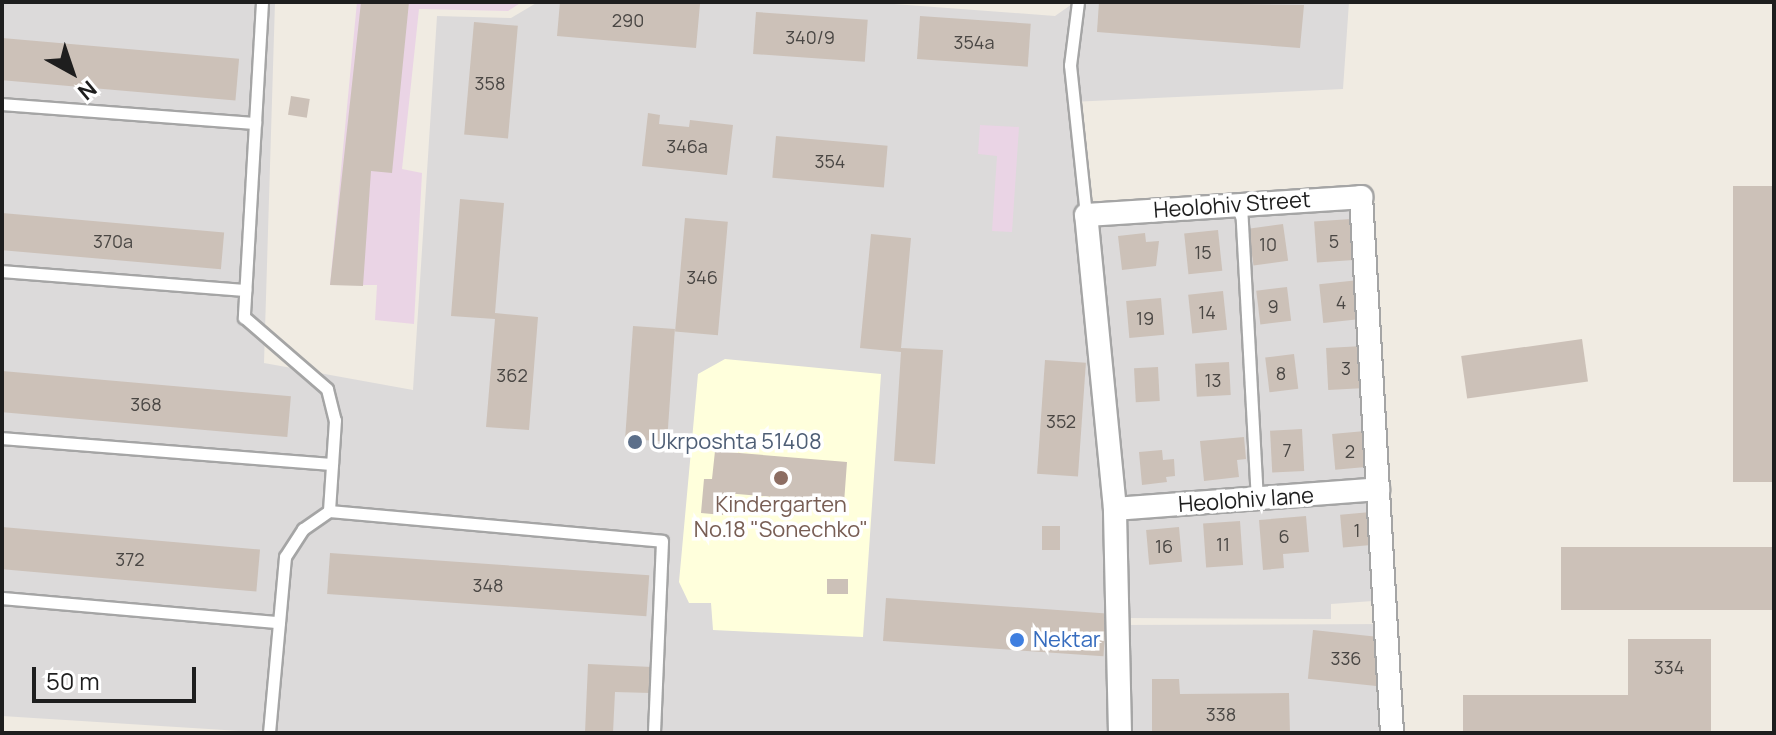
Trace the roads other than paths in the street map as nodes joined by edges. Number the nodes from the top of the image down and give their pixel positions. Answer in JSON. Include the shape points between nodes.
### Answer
{"nodes":[{"id":1,"x":262,"y":2,"type":"edge"},
{"id":2,"x":1078,"y":2,"type":"edge"},
{"id":3,"x":2,"y":104,"type":"edge"},
{"id":4,"x":255,"y":123,"type":"junction"},
{"id":5,"x":1241,"y":205,"type":"junction"},
{"id":6,"x":1086,"y":215,"type":"junction"},
{"id":7,"x":2,"y":271,"type":"edge"},
{"id":8,"x":245,"y":290,"type":"junction"},
{"id":9,"x":2,"y":438,"type":"edge"},
{"id":10,"x":332,"y":464,"type":"junction"},
{"id":11,"x":1378,"y":489,"type":"junction"},
{"id":12,"x":1257,"y":499,"type":"junction"},
{"id":13,"x":1115,"y":509,"type":"junction"},
{"id":14,"x":329,"y":511,"type":"junction"},
{"id":15,"x":2,"y":598,"type":"edge"},
{"id":16,"x":279,"y":622,"type":"junction"},
{"id":17,"x":269,"y":733,"type":"edge"},
{"id":18,"x":654,"y":733,"type":"edge"},
{"id":19,"x":1120,"y":733,"type":"edge"},
{"id":20,"x":1392,"y":733,"type":"edge"}],
"edges":[{"from":1,"to":4,"type":"lane"},
{"from":2,"to":6,"type":"lane","via":[[1070,65]]},
{"from":3,"to":4,"type":"lane"},
{"from":4,"to":8,"type":"lane"},
{"from":5,"to":6,"type":"street","name":"Heolohiv Street"},
{"from":5,"to":11,"type":"street","name":"Heolohiv Street","via":[[1361,197]]},
{"from":5,"to":12,"type":"lane"},
{"from":6,"to":13,"type":"street"},
{"from":7,"to":8,"type":"lane"},
{"from":8,"to":10,"type":"lane","via":[[244,317],[327,389],[335,420]]},
{"from":9,"to":10,"type":"lane"},
{"from":10,"to":14,"type":"lane"},
{"from":11,"to":12,"type":"street","name":"Heolohiv lane"},
{"from":11,"to":20,"type":"street","name":"Heolohiv Street"},
{"from":12,"to":13,"type":"street","name":"Heolohiv lane"},
{"from":13,"to":19,"type":"street"},
{"from":14,"to":16,"type":"lane","via":[[303,529],[285,557]]},
{"from":14,"to":18,"type":"lane","via":[[662,541]]},
{"from":15,"to":16,"type":"lane"},
{"from":16,"to":17,"type":"lane"}]}
